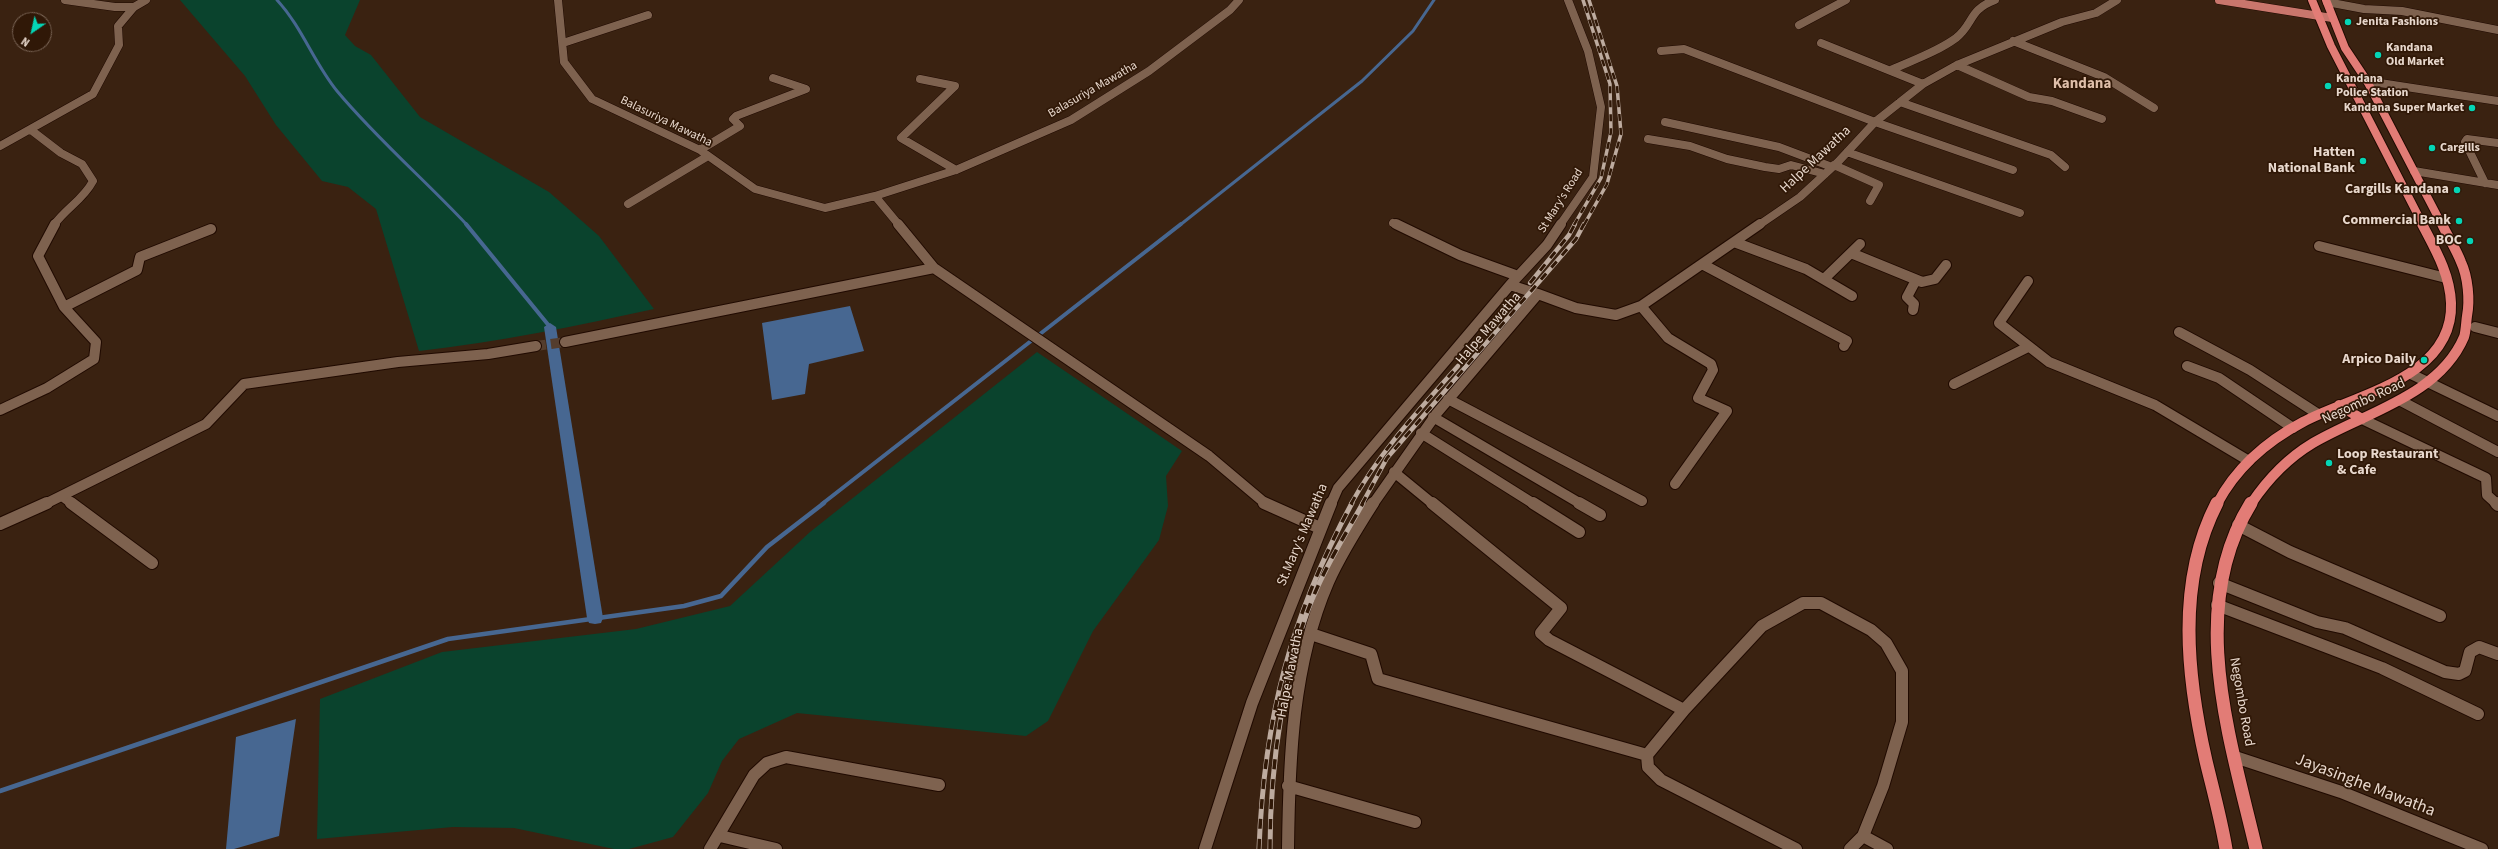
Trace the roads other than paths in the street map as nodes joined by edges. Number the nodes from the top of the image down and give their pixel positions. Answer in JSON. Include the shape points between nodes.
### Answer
{"nodes":[{"id":1,"x":65,"y":0,"type":"edge"},
{"id":2,"x":146,"y":0,"type":"edge"},
{"id":3,"x":558,"y":0,"type":"edge"},
{"id":4,"x":1239,"y":0,"type":"edge"},
{"id":5,"x":1568,"y":0,"type":"edge"},
{"id":6,"x":1846,"y":0,"type":"edge"},
{"id":7,"x":1995,"y":0,"type":"edge"},
{"id":8,"x":2117,"y":0,"type":"edge"},
{"id":9,"x":2219,"y":0,"type":"edge"},
{"id":10,"x":2312,"y":0,"type":"edge"},
{"id":11,"x":2326,"y":1,"type":"edge"},
{"id":12,"x":134,"y":7,"type":"junction"},
{"id":13,"x":648,"y":15,"type":"dead end"},
{"id":14,"x":2318,"y":16,"type":"junction"},
{"id":15,"x":2332,"y":18,"type":"junction"},
{"id":16,"x":1799,"y":25,"type":"dead end"},
{"id":17,"x":2498,"y":30,"type":"edge"},
{"id":18,"x":2013,"y":41,"type":"junction"},
{"id":19,"x":563,"y":42,"type":"junction"},
{"id":20,"x":1821,"y":43,"type":"dead end"},
{"id":21,"x":1661,"y":51,"type":"dead end"},
{"id":22,"x":1957,"y":65,"type":"junction"},
{"id":23,"x":1891,"y":70,"type":"junction"},
{"id":24,"x":773,"y":78,"type":"dead end"},
{"id":25,"x":920,"y":80,"type":"dead end"},
{"id":26,"x":2367,"y":81,"type":"junction"},
{"id":27,"x":1923,"y":84,"type":"junction"},
{"id":28,"x":2498,"y":101,"type":"edge"},
{"id":29,"x":1900,"y":102,"type":"junction"},
{"id":30,"x":2154,"y":108,"type":"dead end"},
{"id":31,"x":2102,"y":119,"type":"dead end"},
{"id":32,"x":1664,"y":122,"type":"dead end"},
{"id":33,"x":1874,"y":122,"type":"junction"},
{"id":34,"x":31,"y":130,"type":"junction"},
{"id":35,"x":1648,"y":139,"type":"dead end"},
{"id":36,"x":2498,"y":143,"type":"edge"},
{"id":37,"x":0,"y":146,"type":"edge"},
{"id":38,"x":700,"y":150,"type":"junction"},
{"id":39,"x":1847,"y":152,"type":"junction"},
{"id":40,"x":708,"y":156,"type":"junction"},
{"id":41,"x":2065,"y":167,"type":"dead end"},
{"id":42,"x":1830,"y":169,"type":"junction"},
{"id":43,"x":956,"y":170,"type":"junction"},
{"id":44,"x":2013,"y":170,"type":"dead end"},
{"id":45,"x":2414,"y":171,"type":"junction"},
{"id":46,"x":2485,"y":183,"type":"junction"},
{"id":47,"x":2498,"y":185,"type":"edge"},
{"id":48,"x":875,"y":196,"type":"junction"},
{"id":49,"x":1870,"y":201,"type":"dead end"},
{"id":50,"x":628,"y":204,"type":"dead end"},
{"id":51,"x":2020,"y":212,"type":"dead end"},
{"id":52,"x":1393,"y":223,"type":"dead end"},
{"id":53,"x":211,"y":230,"type":"dead end"},
{"id":54,"x":1734,"y":242,"type":"junction"},
{"id":55,"x":1860,"y":244,"type":"dead end"},
{"id":56,"x":2319,"y":246,"type":"dead end"},
{"id":57,"x":1851,"y":253,"type":"junction"},
{"id":58,"x":1702,"y":264,"type":"junction"},
{"id":59,"x":1946,"y":265,"type":"dead end"},
{"id":60,"x":934,"y":268,"type":"junction"},
{"id":61,"x":1518,"y":276,"type":"junction"},
{"id":62,"x":2446,"y":278,"type":"junction"},
{"id":63,"x":1824,"y":279,"type":"junction"},
{"id":64,"x":1916,"y":280,"type":"junction"},
{"id":65,"x":2028,"y":281,"type":"dead end"},
{"id":66,"x":1510,"y":285,"type":"junction"},
{"id":67,"x":1538,"y":294,"type":"junction"},
{"id":68,"x":1852,"y":296,"type":"dead end"},
{"id":69,"x":1641,"y":306,"type":"junction"},
{"id":70,"x":64,"y":307,"type":"junction"},
{"id":71,"x":1913,"y":310,"type":"dead end"},
{"id":72,"x":2475,"y":326,"type":"junction"},
{"id":73,"x":2179,"y":332,"type":"dead end"},
{"id":74,"x":2498,"y":333,"type":"edge"},
{"id":75,"x":565,"y":342,"type":"tunnel mouth"},
{"id":76,"x":536,"y":346,"type":"tunnel mouth"},
{"id":77,"x":1844,"y":346,"type":"dead end"},
{"id":78,"x":2028,"y":347,"type":"junction"},
{"id":79,"x":2186,"y":366,"type":"dead end"},
{"id":80,"x":2411,"y":374,"type":"junction"},
{"id":81,"x":1954,"y":384,"type":"dead end"},
{"id":82,"x":2433,"y":385,"type":"junction"},
{"id":83,"x":1448,"y":399,"type":"junction"},
{"id":84,"x":2401,"y":401,"type":"junction"},
{"id":85,"x":2339,"y":405,"type":"junction"},
{"id":86,"x":0,"y":410,"type":"edge"},
{"id":87,"x":2318,"y":414,"type":"junction"},
{"id":88,"x":1433,"y":416,"type":"junction"},
{"id":89,"x":2498,"y":416,"type":"edge"},
{"id":90,"x":2362,"y":419,"type":"junction"},
{"id":91,"x":2293,"y":428,"type":"junction"},
{"id":92,"x":1421,"y":433,"type":"junction"},
{"id":93,"x":2498,"y":452,"type":"edge"},
{"id":94,"x":2250,"y":461,"type":"junction"},
{"id":95,"x":1394,"y":472,"type":"junction"},
{"id":96,"x":1675,"y":484,"type":"dead end"},
{"id":97,"x":62,"y":496,"type":"junction"},
{"id":98,"x":1642,"y":501,"type":"dead end"},
{"id":99,"x":2498,"y":504,"type":"edge"},
{"id":100,"x":1600,"y":515,"type":"dead end"},
{"id":101,"x":0,"y":524,"type":"edge"},
{"id":102,"x":2238,"y":525,"type":"junction"},
{"id":103,"x":1320,"y":528,"type":"junction"},
{"id":104,"x":1579,"y":532,"type":"dead end"},
{"id":105,"x":152,"y":563,"type":"dead end"},
{"id":106,"x":2219,"y":583,"type":"junction"},
{"id":107,"x":2217,"y":605,"type":"junction"},
{"id":108,"x":2440,"y":616,"type":"dead end"},
{"id":109,"x":1311,"y":634,"type":"junction"},
{"id":110,"x":2498,"y":654,"type":"edge"},
{"id":111,"x":1684,"y":710,"type":"junction"},
{"id":112,"x":2478,"y":714,"type":"dead end"},
{"id":113,"x":1647,"y":755,"type":"junction"},
{"id":114,"x":2235,"y":757,"type":"junction"},
{"id":115,"x":939,"y":785,"type":"dead end"},
{"id":116,"x":1288,"y":786,"type":"junction"},
{"id":117,"x":1415,"y":822,"type":"dead end"},
{"id":118,"x":720,"y":836,"type":"junction"},
{"id":119,"x":1863,"y":836,"type":"junction"},
{"id":120,"x":710,"y":849,"type":"edge"},
{"id":121,"x":776,"y":849,"type":"edge"},
{"id":122,"x":1205,"y":849,"type":"edge"},
{"id":123,"x":1288,"y":849,"type":"edge"},
{"id":124,"x":1796,"y":849,"type":"edge"},
{"id":125,"x":1850,"y":849,"type":"edge"},
{"id":126,"x":1887,"y":849,"type":"edge"},
{"id":127,"x":2226,"y":849,"type":"edge"},
{"id":128,"x":2256,"y":849,"type":"edge"},
{"id":129,"x":2482,"y":849,"type":"edge"}],
"edges":[{"from":1,"to":12,"type":"street"},
{"from":2,"to":12,"type":"street"},
{"from":3,"to":19,"type":"street","name":"Balasuriya Mawatha"},
{"from":4,"to":43,"type":"street","name":"Balasuriya Mawatha","via":[[1230,10],[1149,71],[1071,120]]},
{"from":5,"to":61,"type":"street","name":"St Mary's Road","via":[[1588,51],[1601,107],[1593,177],[1547,245]]},
{"from":6,"to":16,"type":"street"},
{"from":7,"to":23,"type":"street","via":[[1981,4],[1972,12],[1967,26],[1956,37]]},
{"from":8,"to":18,"type":"street","name":"Halpe Mawatha","via":[[2096,13],[2062,22]]},
{"from":9,"to":14,"type":"main road"},
{"from":10,"to":14,"type":"highway","name":"Negombo Road"},
{"from":11,"to":15,"type":"highway","name":"Negombo Road"},
{"from":11,"to":17,"type":"street","via":[[2364,9],[2402,11]]},
{"from":12,"to":34,"type":"street","via":[[118,26],[119,46],[93,94]]},
{"from":13,"to":19,"type":"street"},
{"from":14,"to":15,"type":"main road"},
{"from":14,"to":62,"type":"highway","name":"Negombo Road","via":[[2429,235]]},
{"from":15,"to":26,"type":"highway","name":"Negombo Road","via":[[2345,48]]},
{"from":18,"to":22,"type":"street","name":"Halpe Mawatha"},
{"from":18,"to":30,"type":"street","via":[[2105,78],[2134,92]]},
{"from":19,"to":38,"type":"street","name":"Balasuriya Mawatha","via":[[564,62],[592,99]]},
{"from":20,"to":23,"type":"street"},
{"from":21,"to":33,"type":"street","via":[[1684,49]]},
{"from":22,"to":27,"type":"street","name":"Halpe Mawatha"},
{"from":22,"to":31,"type":"street","via":[[2029,97],[2052,101]]},
{"from":23,"to":27,"type":"street"},
{"from":24,"to":38,"type":"street","via":[[804,86],[806,89],[736,116],[733,119],[740,126]]},
{"from":25,"to":43,"type":"street","via":[[955,86],[901,138]]},
{"from":26,"to":28,"type":"street"},
{"from":26,"to":45,"type":"highway","name":"Negombo Road"},
{"from":27,"to":29,"type":"street","name":"Halpe Mawatha"},
{"from":29,"to":33,"type":"street","name":"Halpe Mawatha"},
{"from":29,"to":41,"type":"street","via":[[2051,155]]},
{"from":32,"to":42,"type":"street","via":[[1779,147]]},
{"from":33,"to":39,"type":"street","name":"Halpe Mawatha"},
{"from":33,"to":44,"type":"street"},
{"from":34,"to":37,"type":"street"},
{"from":34,"to":70,"type":"street","via":[[61,154],[82,164],[93,181],[86,197],[63,214],[48,235],[38,256]]},
{"from":35,"to":42,"type":"street","via":[[1690,146],[1727,159],[1765,167],[1780,169],[1791,165]]},
{"from":36,"to":46,"type":"street","via":[[2467,139],[2465,142]]},
{"from":38,"to":40,"type":"street","name":"Balasuriya Mawatha"},
{"from":39,"to":42,"type":"street","name":"Halpe Mawatha"},
{"from":39,"to":51,"type":"street"},
{"from":40,"to":48,"type":"street","name":"Balasuriya Mawatha","via":[[755,189],[825,208]]},
{"from":40,"to":50,"type":"street"},
{"from":42,"to":49,"type":"street","via":[[1879,185]]},
{"from":42,"to":54,"type":"street","name":"Halpe Mawatha","via":[[1800,197]]},
{"from":43,"to":48,"type":"street","name":"Balasuriya Mawatha"},
{"from":45,"to":46,"type":"street"},
{"from":45,"to":72,"type":"highway","name":"Negombo Road","via":[[2473,285],[2477,313]]},
{"from":46,"to":47,"type":"street"},
{"from":48,"to":60,"type":"street"},
{"from":52,"to":61,"type":"street","via":[[1460,255]]},
{"from":53,"to":70,"type":"street","via":[[140,257],[136,270]]},
{"from":54,"to":58,"type":"street","name":"Halpe Mawatha"},
{"from":54,"to":63,"type":"street","via":[[1806,269]]},
{"from":55,"to":57,"type":"street"},
{"from":56,"to":62,"type":"street"},
{"from":57,"to":63,"type":"street"},
{"from":57,"to":64,"type":"street"},
{"from":58,"to":69,"type":"street","name":"Halpe Mawatha"},
{"from":58,"to":77,"type":"street","via":[[1847,341]]},
{"from":59,"to":64,"type":"street","via":[[1935,279],[1922,282]]},
{"from":60,"to":75,"type":"street"},
{"from":60,"to":103,"type":"street","via":[[1209,456],[1262,502]]},
{"from":61,"to":66,"type":"street","name":"St Mary's Road"},
{"from":62,"to":80,"type":"highway","name":"Negombo Road","via":[[2451,310],[2444,335],[2436,349]]},
{"from":63,"to":68,"type":"street"},
{"from":64,"to":71,"type":"street","via":[[1907,297],[1914,304]]},
{"from":65,"to":78,"type":"street","via":[[1999,323]]},
{"from":66,"to":67,"type":"street"},
{"from":66,"to":103,"type":"street","name":"St.Mary's Mawatha","via":[[1338,488]]},
{"from":67,"to":69,"type":"street","name":"Halpe Mawatha","via":[[1576,308],[1616,315]]},
{"from":67,"to":83,"type":"street","name":"Halpe Mawatha"},
{"from":69,"to":96,"type":"street","via":[[1668,338],[1711,364],[1713,370],[1698,398],[1726,411]]},
{"from":70,"to":86,"type":"street","via":[[96,342],[94,359],[47,388]]},
{"from":72,"to":74,"type":"street"},
{"from":72,"to":82,"type":"highway","name":"Negombo Road","via":[[2462,360]]},
{"from":73,"to":87,"type":"street","via":[[2250,370]]},
{"from":76,"to":97,"type":"street","via":[[244,384],[206,424]]},
{"from":78,"to":81,"type":"street"},
{"from":78,"to":94,"type":"street","via":[[2050,362],[2155,405]]},
{"from":79,"to":91,"type":"street","via":[[2219,378]]},
{"from":80,"to":82,"type":"street"},
{"from":80,"to":85,"type":"highway","name":"Negombo Road"},
{"from":82,"to":84,"type":"highway","name":"Negombo Road"},
{"from":82,"to":89,"type":"street"},
{"from":83,"to":88,"type":"street","name":"Halpe Mawatha"},
{"from":83,"to":98,"type":"street"},
{"from":84,"to":90,"type":"highway","name":"Negombo Road"},
{"from":84,"to":93,"type":"street"},
{"from":85,"to":87,"type":"highway","name":"Negombo Road"},
{"from":85,"to":90,"type":"highway"},
{"from":87,"to":91,"type":"highway","name":"Negombo Road"},
{"from":88,"to":92,"type":"street","name":"Halpe Mawatha"},
{"from":88,"to":100,"type":"street"},
{"from":90,"to":99,"type":"street","via":[[2486,478],[2487,495]]},
{"from":90,"to":102,"type":"highway","name":"Negombo Road","via":[[2311,444],[2284,465],[2253,498]]},
{"from":91,"to":94,"type":"highway","name":"Negombo Road"},
{"from":92,"to":95,"type":"street","name":"Halpe Mawatha"},
{"from":92,"to":104,"type":"street"},
{"from":94,"to":127,"type":"highway","name":"Negombo Road","via":[[2232,478],[2215,508],[2198,552],[2190,586],[2189,659],[2198,716]]},
{"from":95,"to":109,"type":"street","name":"Halpe Mawatha","via":[[1366,513],[1327,587]]},
{"from":95,"to":111,"type":"street","via":[[1561,608],[1541,633],[1549,640]]},
{"from":97,"to":101,"type":"street"},
{"from":97,"to":105,"type":"street"},
{"from":102,"to":106,"type":"highway","name":"Negombo Road"},
{"from":102,"to":108,"type":"street","via":[[2290,552]]},
{"from":103,"to":122,"type":"street","name":"St.Mary's Mawatha","via":[[1252,703]]},
{"from":106,"to":107,"type":"highway","name":"Negombo Road"},
{"from":106,"to":110,"type":"street","via":[[2317,622],[2345,628],[2445,672],[2459,674],[2465,671],[2470,652],[2479,647]]},
{"from":107,"to":112,"type":"street","via":[[2370,664],[2441,694]]},
{"from":107,"to":114,"type":"highway","name":"Negombo Road","via":[[2219,672]]},
{"from":109,"to":113,"type":"street","via":[[1371,654],[1378,679]]},
{"from":109,"to":116,"type":"street","name":"Halpe Mawatha","via":[[1298,701]]},
{"from":111,"to":113,"type":"street"},
{"from":111,"to":119,"type":"street","via":[[1762,626],[1803,603],[1821,602],[1872,630],[1886,643],[1902,672],[1902,722]]},
{"from":113,"to":124,"type":"street","via":[[1648,767],[1661,780]]},
{"from":114,"to":128,"type":"highway","name":"Negombo Road"},
{"from":114,"to":129,"type":"street","name":"Jayasinghe Mawatha","via":[[2341,792]]},
{"from":115,"to":118,"type":"street","via":[[786,757],[767,763],[754,776]]},
{"from":116,"to":117,"type":"street"},
{"from":116,"to":123,"type":"street","name":"Halpe Mawatha"},
{"from":118,"to":120,"type":"street"},
{"from":118,"to":121,"type":"street"},
{"from":119,"to":125,"type":"street"},
{"from":119,"to":126,"type":"street"}]}
